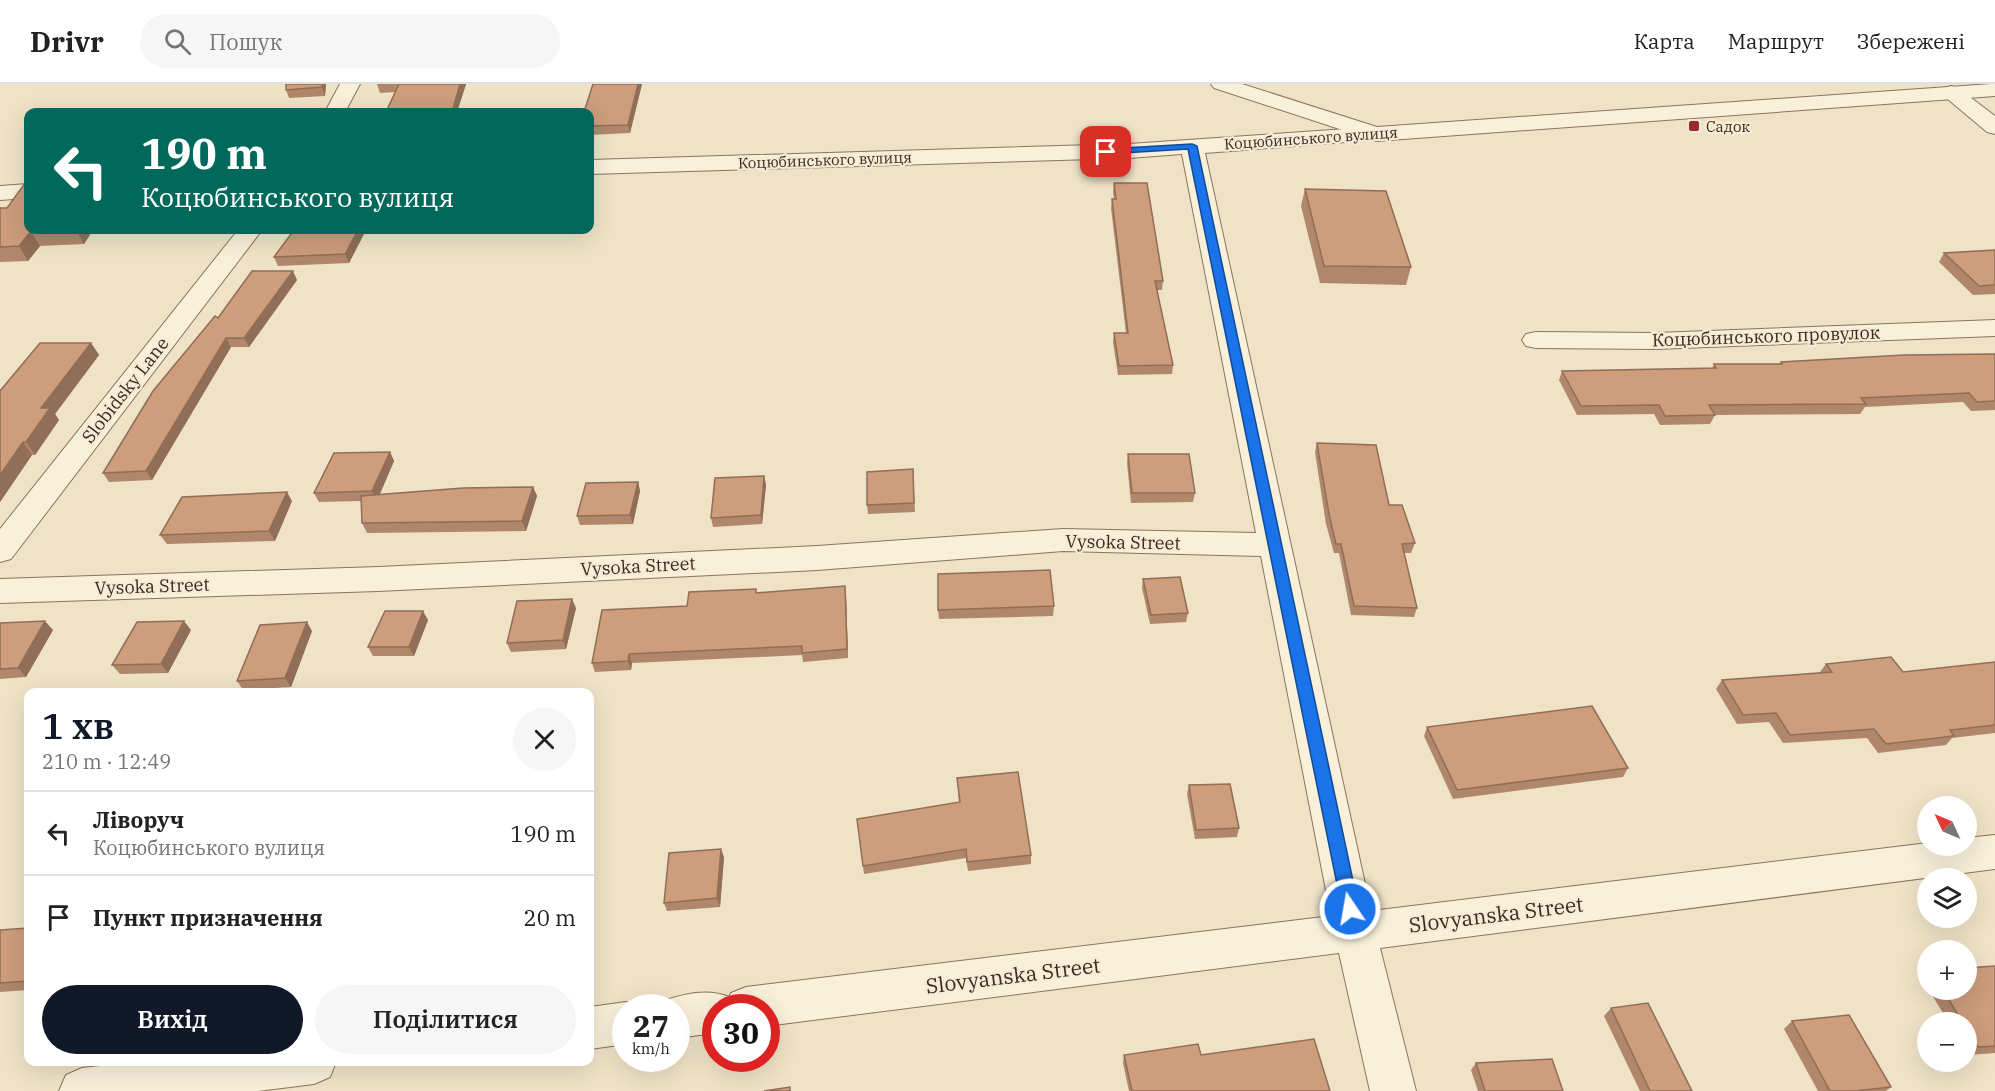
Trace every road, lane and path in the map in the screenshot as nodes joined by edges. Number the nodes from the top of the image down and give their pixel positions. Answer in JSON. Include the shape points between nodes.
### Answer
{"nodes":[{"id":1,"x":350,"y":84,"type":"edge"},
{"id":2,"x":1221,"y":84,"type":"edge"},
{"id":3,"x":1995,"y":90,"type":"edge"},
{"id":4,"x":1951,"y":92,"type":"junction"},
{"id":5,"x":337,"y":108,"type":"edge"},
{"id":6,"x":1995,"y":127,"type":"edge"},
{"id":7,"x":1376,"y":134,"type":"junction"},
{"id":8,"x":1192,"y":146,"type":"junction"},
{"id":9,"x":594,"y":167,"type":"edge"},
{"id":10,"x":24,"y":191,"type":"edge"},
{"id":11,"x":0,"y":193,"type":"edge"},
{"id":12,"x":247,"y":234,"type":"edge"},
{"id":13,"x":1995,"y":328,"type":"edge"},
{"id":14,"x":1536,"y":340,"type":"dead end"},
{"id":15,"x":1275,"y":545,"type":"junction"},
{"id":16,"x":0,"y":551,"type":"edge"},
{"id":17,"x":0,"y":591,"type":"edge"},
{"id":18,"x":1995,"y":852,"type":"edge"},
{"id":19,"x":1355,"y":932,"type":"junction"},
{"id":20,"x":780,"y":1004,"type":"edge"},
{"id":21,"x":612,"y":1025,"type":"edge"},
{"id":22,"x":594,"y":1027,"type":"edge"},
{"id":23,"x":282,"y":1066,"type":"edge"},
{"id":24,"x":82,"y":1091,"type":"edge"},
{"id":25,"x":1393,"y":1091,"type":"edge"}],
"edges":[{"from":1,"to":5,"type":"street"},
{"from":2,"to":7,"type":"street"},
{"from":3,"to":4,"type":"street","name":"Коцюбинського вулиця"},
{"from":4,"to":6,"type":"street"},
{"from":4,"to":7,"type":"street","name":"Коцюбинського вулиця"},
{"from":7,"to":8,"type":"street","name":"Коцюбинського вулиця"},
{"from":8,"to":9,"type":"street","name":"Коцюбинського вулиця"},
{"from":8,"to":15,"type":"street"},
{"from":10,"to":11,"type":"street"},
{"from":12,"to":16,"type":"street","name":"Slobidsky Lane"},
{"from":13,"to":14,"type":"street","name":"Коцюбинського провулок","via":[[1656,341]]},
{"from":15,"to":17,"type":"street","name":"Vysoka Street","via":[[1063,540],[817,558],[378,579]]},
{"from":15,"to":19,"type":"street"},
{"from":18,"to":19,"type":"street","name":"Slovyanska Street"},
{"from":19,"to":20,"type":"street","name":"Slovyanska Street"},
{"from":19,"to":25,"type":"street"},
{"from":21,"to":22,"type":"street"},
{"from":23,"to":24,"type":"street"}]}
